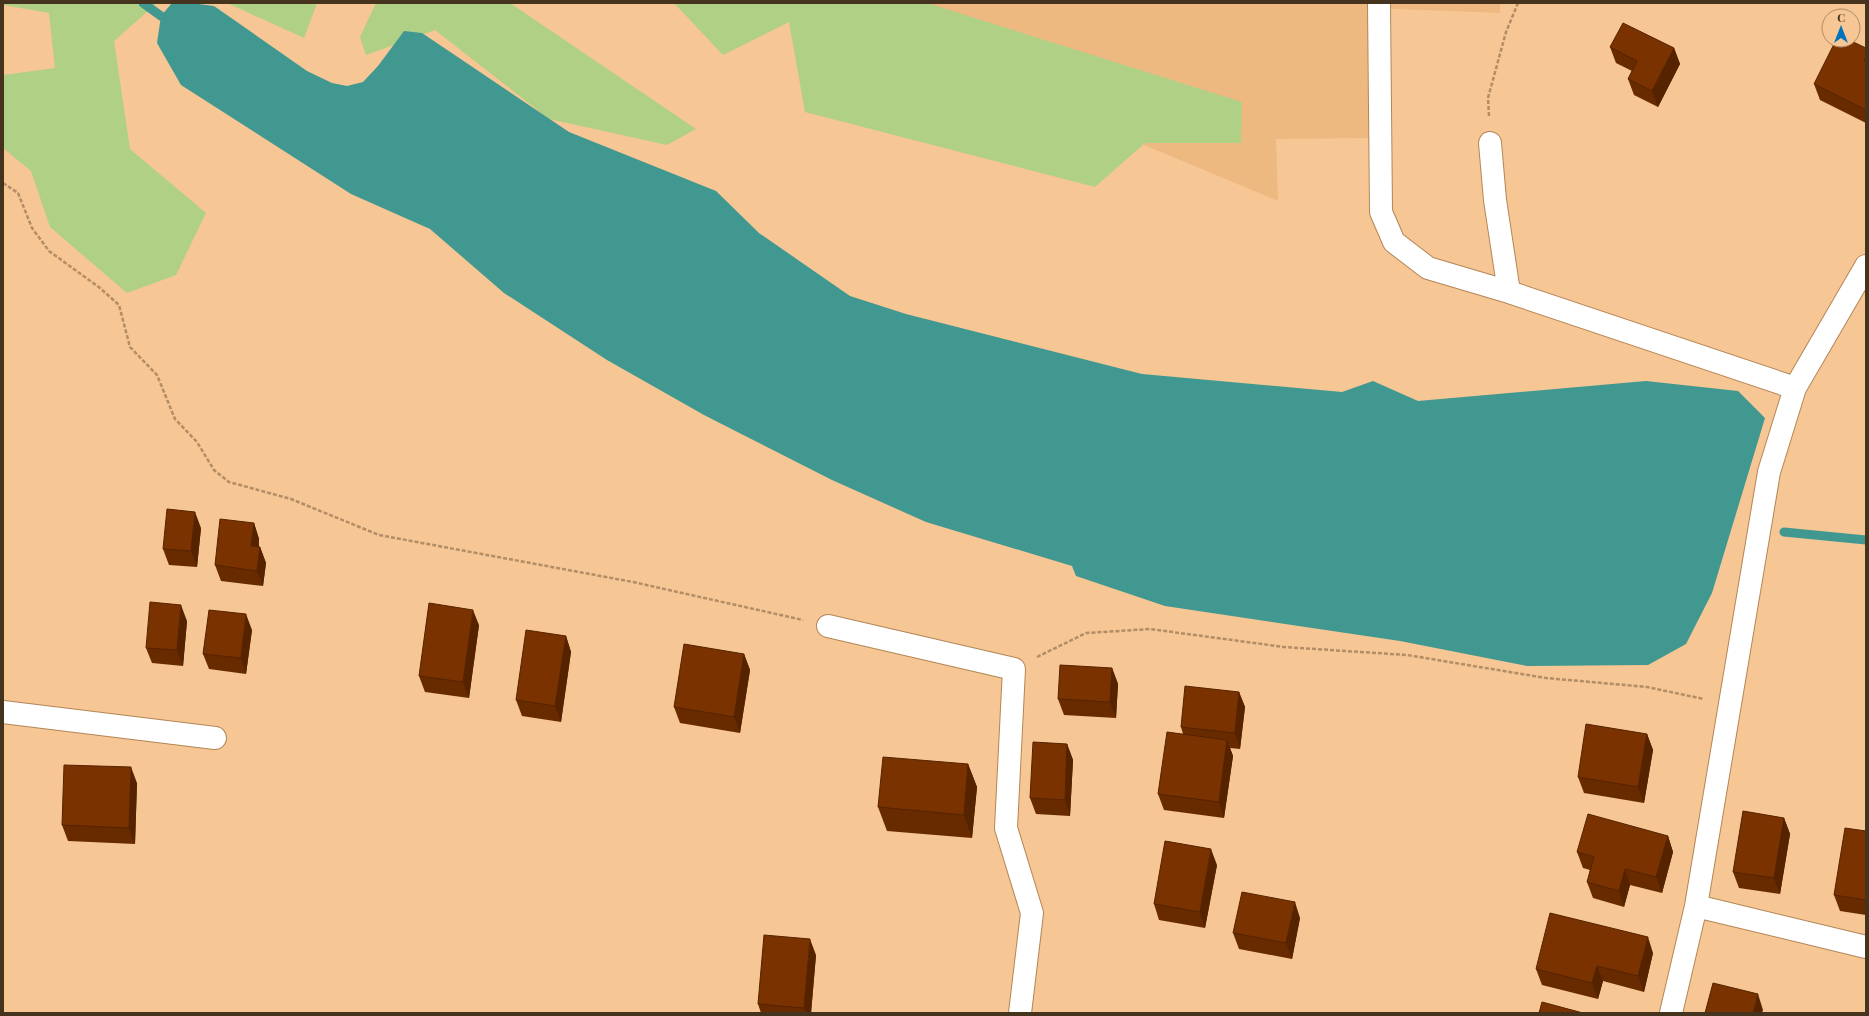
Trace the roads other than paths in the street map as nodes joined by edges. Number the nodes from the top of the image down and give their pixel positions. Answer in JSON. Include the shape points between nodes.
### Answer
{"nodes":[{"id":1,"x":1379,"y":3,"type":"edge"},
{"id":2,"x":1490,"y":143,"type":"road end"},
{"id":3,"x":1866,"y":266,"type":"edge"},
{"id":4,"x":1509,"y":292,"type":"junction"},
{"id":5,"x":1795,"y":388,"type":"junction"},
{"id":6,"x":828,"y":626,"type":"road end"},
{"id":7,"x":3,"y":712,"type":"edge"},
{"id":8,"x":216,"y":738,"type":"dead end"},
{"id":9,"x":1696,"y":906,"type":"junction"},
{"id":10,"x":1866,"y":947,"type":"edge"},
{"id":11,"x":1020,"y":1013,"type":"edge"},
{"id":12,"x":1670,"y":1013,"type":"edge"}],
"edges":[{"from":1,"to":4,"type":"street","via":[[1380,212],[1394,242],[1428,268]]},
{"from":2,"to":4,"type":"street","via":[[1494,200]]},
{"from":3,"to":5,"type":"street"},
{"from":4,"to":5,"type":"street"},
{"from":5,"to":9,"type":"street","via":[[1769,472]]},
{"from":6,"to":11,"type":"street","via":[[1014,669],[1006,828],[1032,913]]},
{"from":7,"to":8,"type":"street"},
{"from":9,"to":10,"type":"street"},
{"from":9,"to":12,"type":"street"}]}
